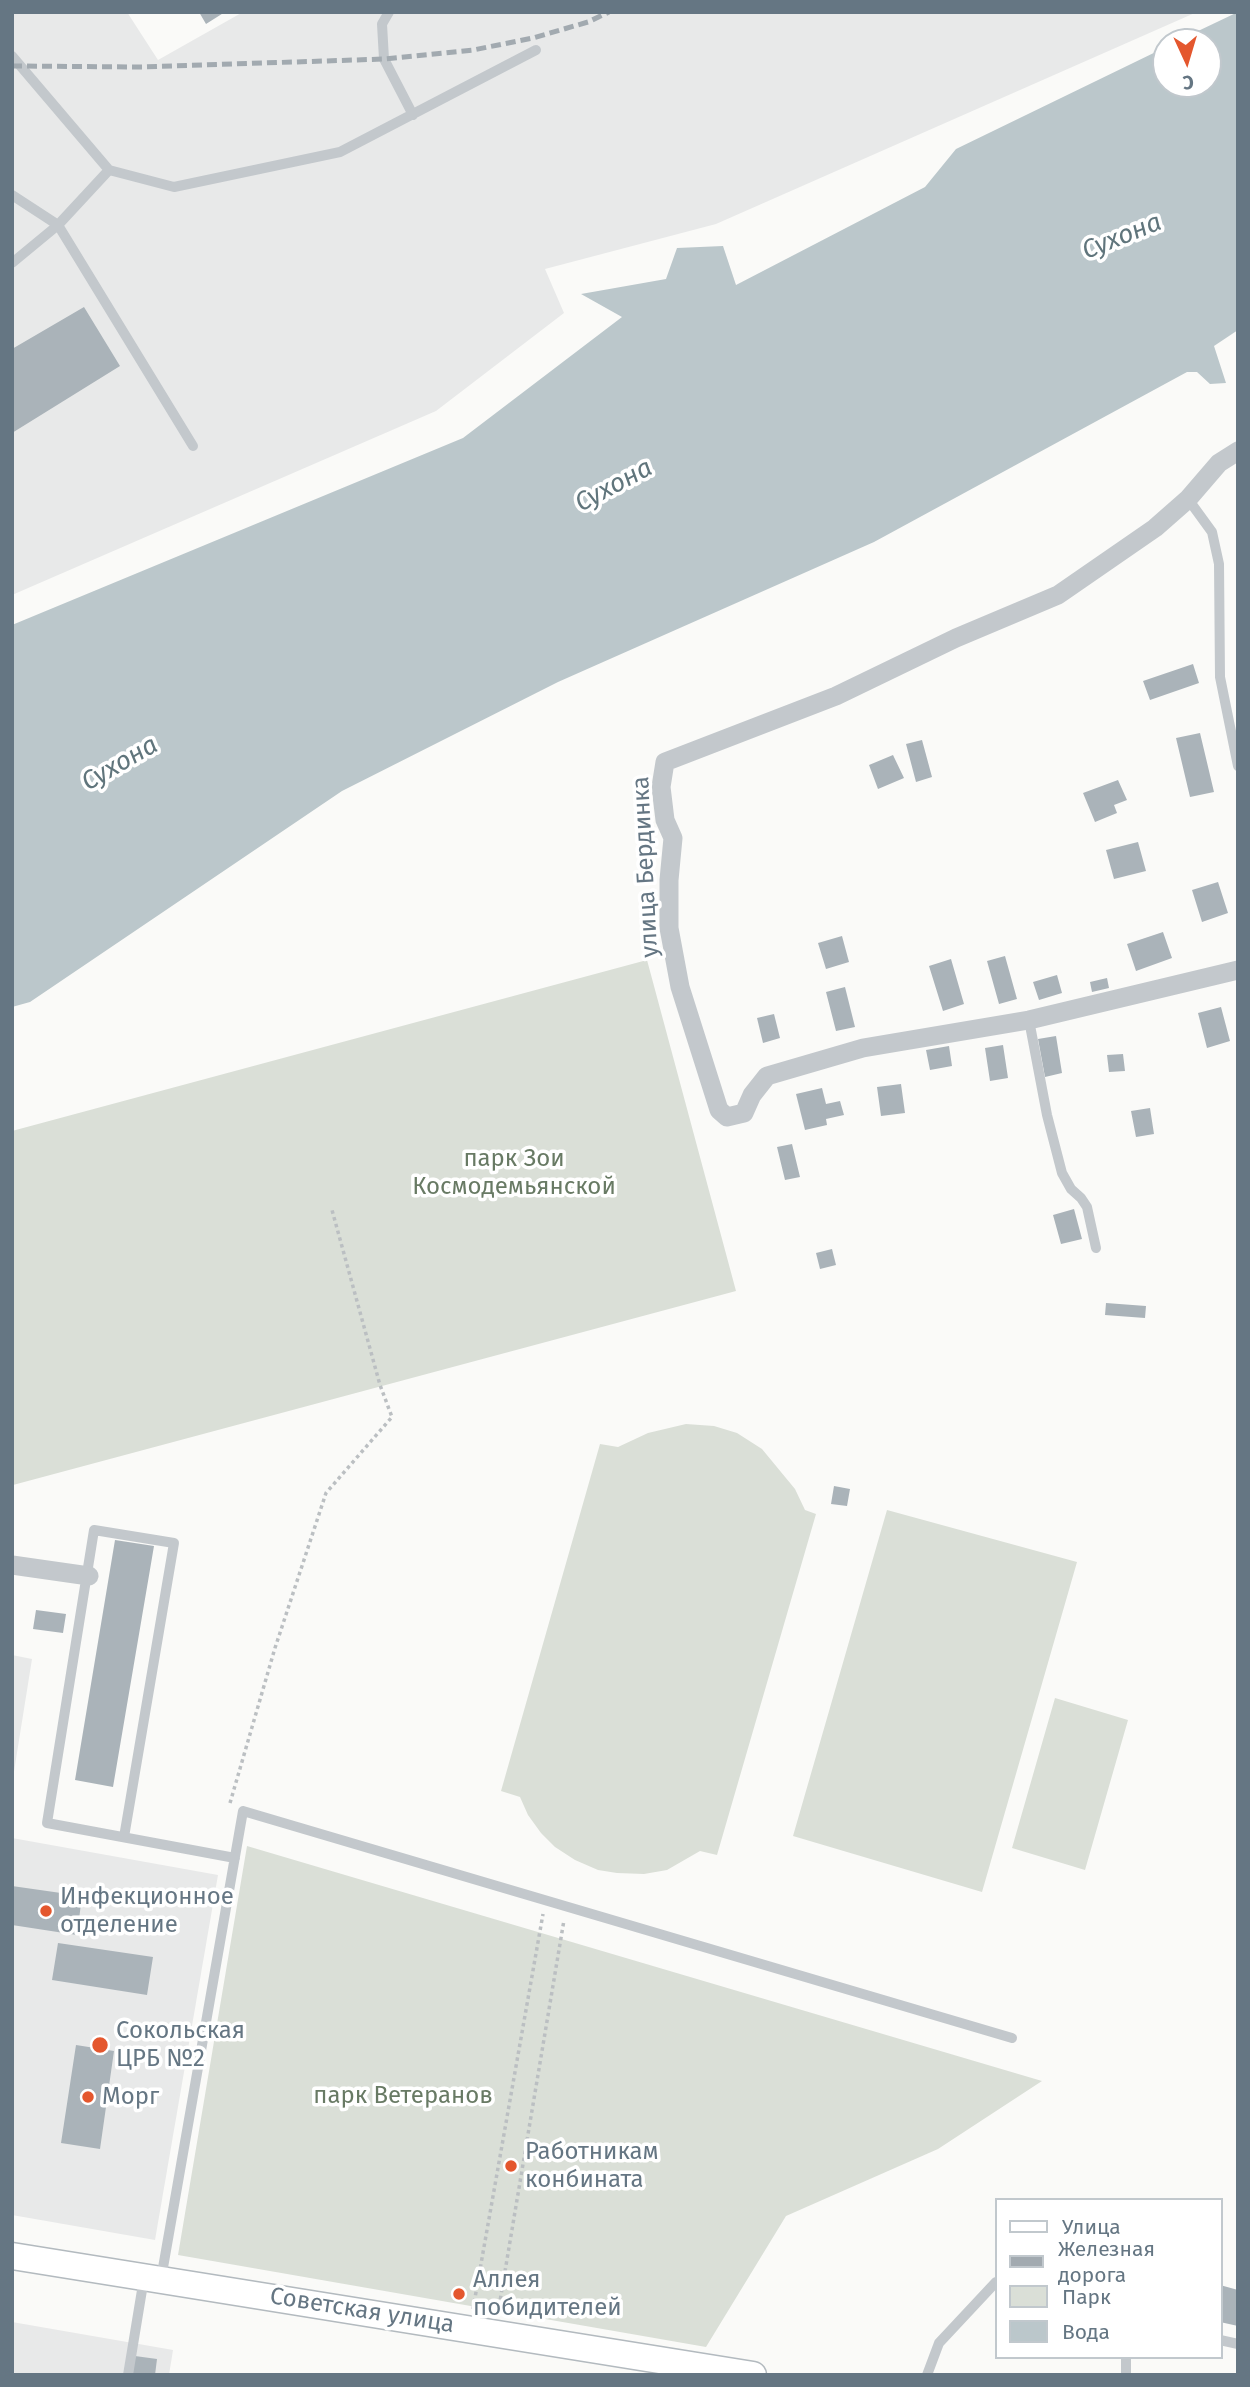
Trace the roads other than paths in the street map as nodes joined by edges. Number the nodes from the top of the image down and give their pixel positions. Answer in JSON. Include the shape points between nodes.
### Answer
{"nodes":[{"id":1,"x":389,"y":12,"type":"edge"},
{"id":2,"x":536,"y":50,"type":"dead end"},
{"id":3,"x":12,"y":56,"type":"edge"},
{"id":4,"x":413,"y":114,"type":"junction"},
{"id":5,"x":109,"y":170,"type":"junction"},
{"id":6,"x":12,"y":195,"type":"edge"},
{"id":7,"x":58,"y":225,"type":"junction"},
{"id":8,"x":12,"y":263,"type":"edge"},
{"id":9,"x":192,"y":446,"type":"dead end"},
{"id":10,"x":1238,"y":450,"type":"edge"},
{"id":11,"x":1188,"y":499,"type":"junction"},
{"id":12,"x":1238,"y":766,"type":"edge"},
{"id":13,"x":1238,"y":970,"type":"edge"},
{"id":14,"x":1029,"y":1020,"type":"junction"},
{"id":15,"x":1096,"y":1248,"type":"dead end"},
{"id":16,"x":12,"y":1565,"type":"edge"},
{"id":17,"x":89,"y":1576,"type":"junction"},
{"id":18,"x":124,"y":1837,"type":"junction"},
{"id":19,"x":235,"y":1858,"type":"junction"},
{"id":20,"x":1012,"y":2038,"type":"dead end"},
{"id":21,"x":12,"y":2256,"type":"edge"},
{"id":22,"x":153,"y":2278,"type":"junction"},
{"id":23,"x":995,"y":2283,"type":"edge"},
{"id":24,"x":128,"y":2375,"type":"edge"},
{"id":25,"x":753,"y":2375,"type":"edge"},
{"id":26,"x":927,"y":2375,"type":"edge"}],
"edges":[{"from":1,"to":4,"type":"lane","via":[[382,24],[384,59]]},
{"from":2,"to":4,"type":"lane"},
{"from":3,"to":5,"type":"lane"},
{"from":4,"to":5,"type":"lane","via":[[340,152],[174,187]]},
{"from":5,"to":7,"type":"lane"},
{"from":6,"to":7,"type":"lane"},
{"from":7,"to":8,"type":"lane"},
{"from":7,"to":9,"type":"lane"},
{"from":10,"to":11,"type":"street","name":"улица Бердинка","via":[[1219,463]]},
{"from":11,"to":12,"type":"lane","via":[[1212,532],[1219,564],[1220,677]]},
{"from":11,"to":14,"type":"street","name":"улица Бердинка","via":[[1155,528],[1058,595],[836,696],[665,762],[661,788],[665,820],[673,838],[670,928],[680,987],[719,1110],[727,1117],[744,1113],[767,1076],[863,1048]]},
{"from":13,"to":14,"type":"street","name":"улица Бердинка"},
{"from":14,"to":15,"type":"lane","via":[[1062,1173],[1087,1207]]},
{"from":16,"to":17,"type":"street"},
{"from":17,"to":18,"type":"lane","via":[[47,1823]]},
{"from":17,"to":18,"type":"lane","via":[[94,1530],[174,1543]]},
{"from":18,"to":19,"type":"lane"},
{"from":19,"to":20,"type":"lane","via":[[243,1811]]},
{"from":19,"to":22,"type":"lane"},
{"from":21,"to":22,"type":"main road","name":"Советская улица"},
{"from":22,"to":24,"type":"lane"},
{"from":22,"to":25,"type":"main road","name":"Советская улица"},
{"from":23,"to":26,"type":"lane","via":[[939,2343]]}]}
